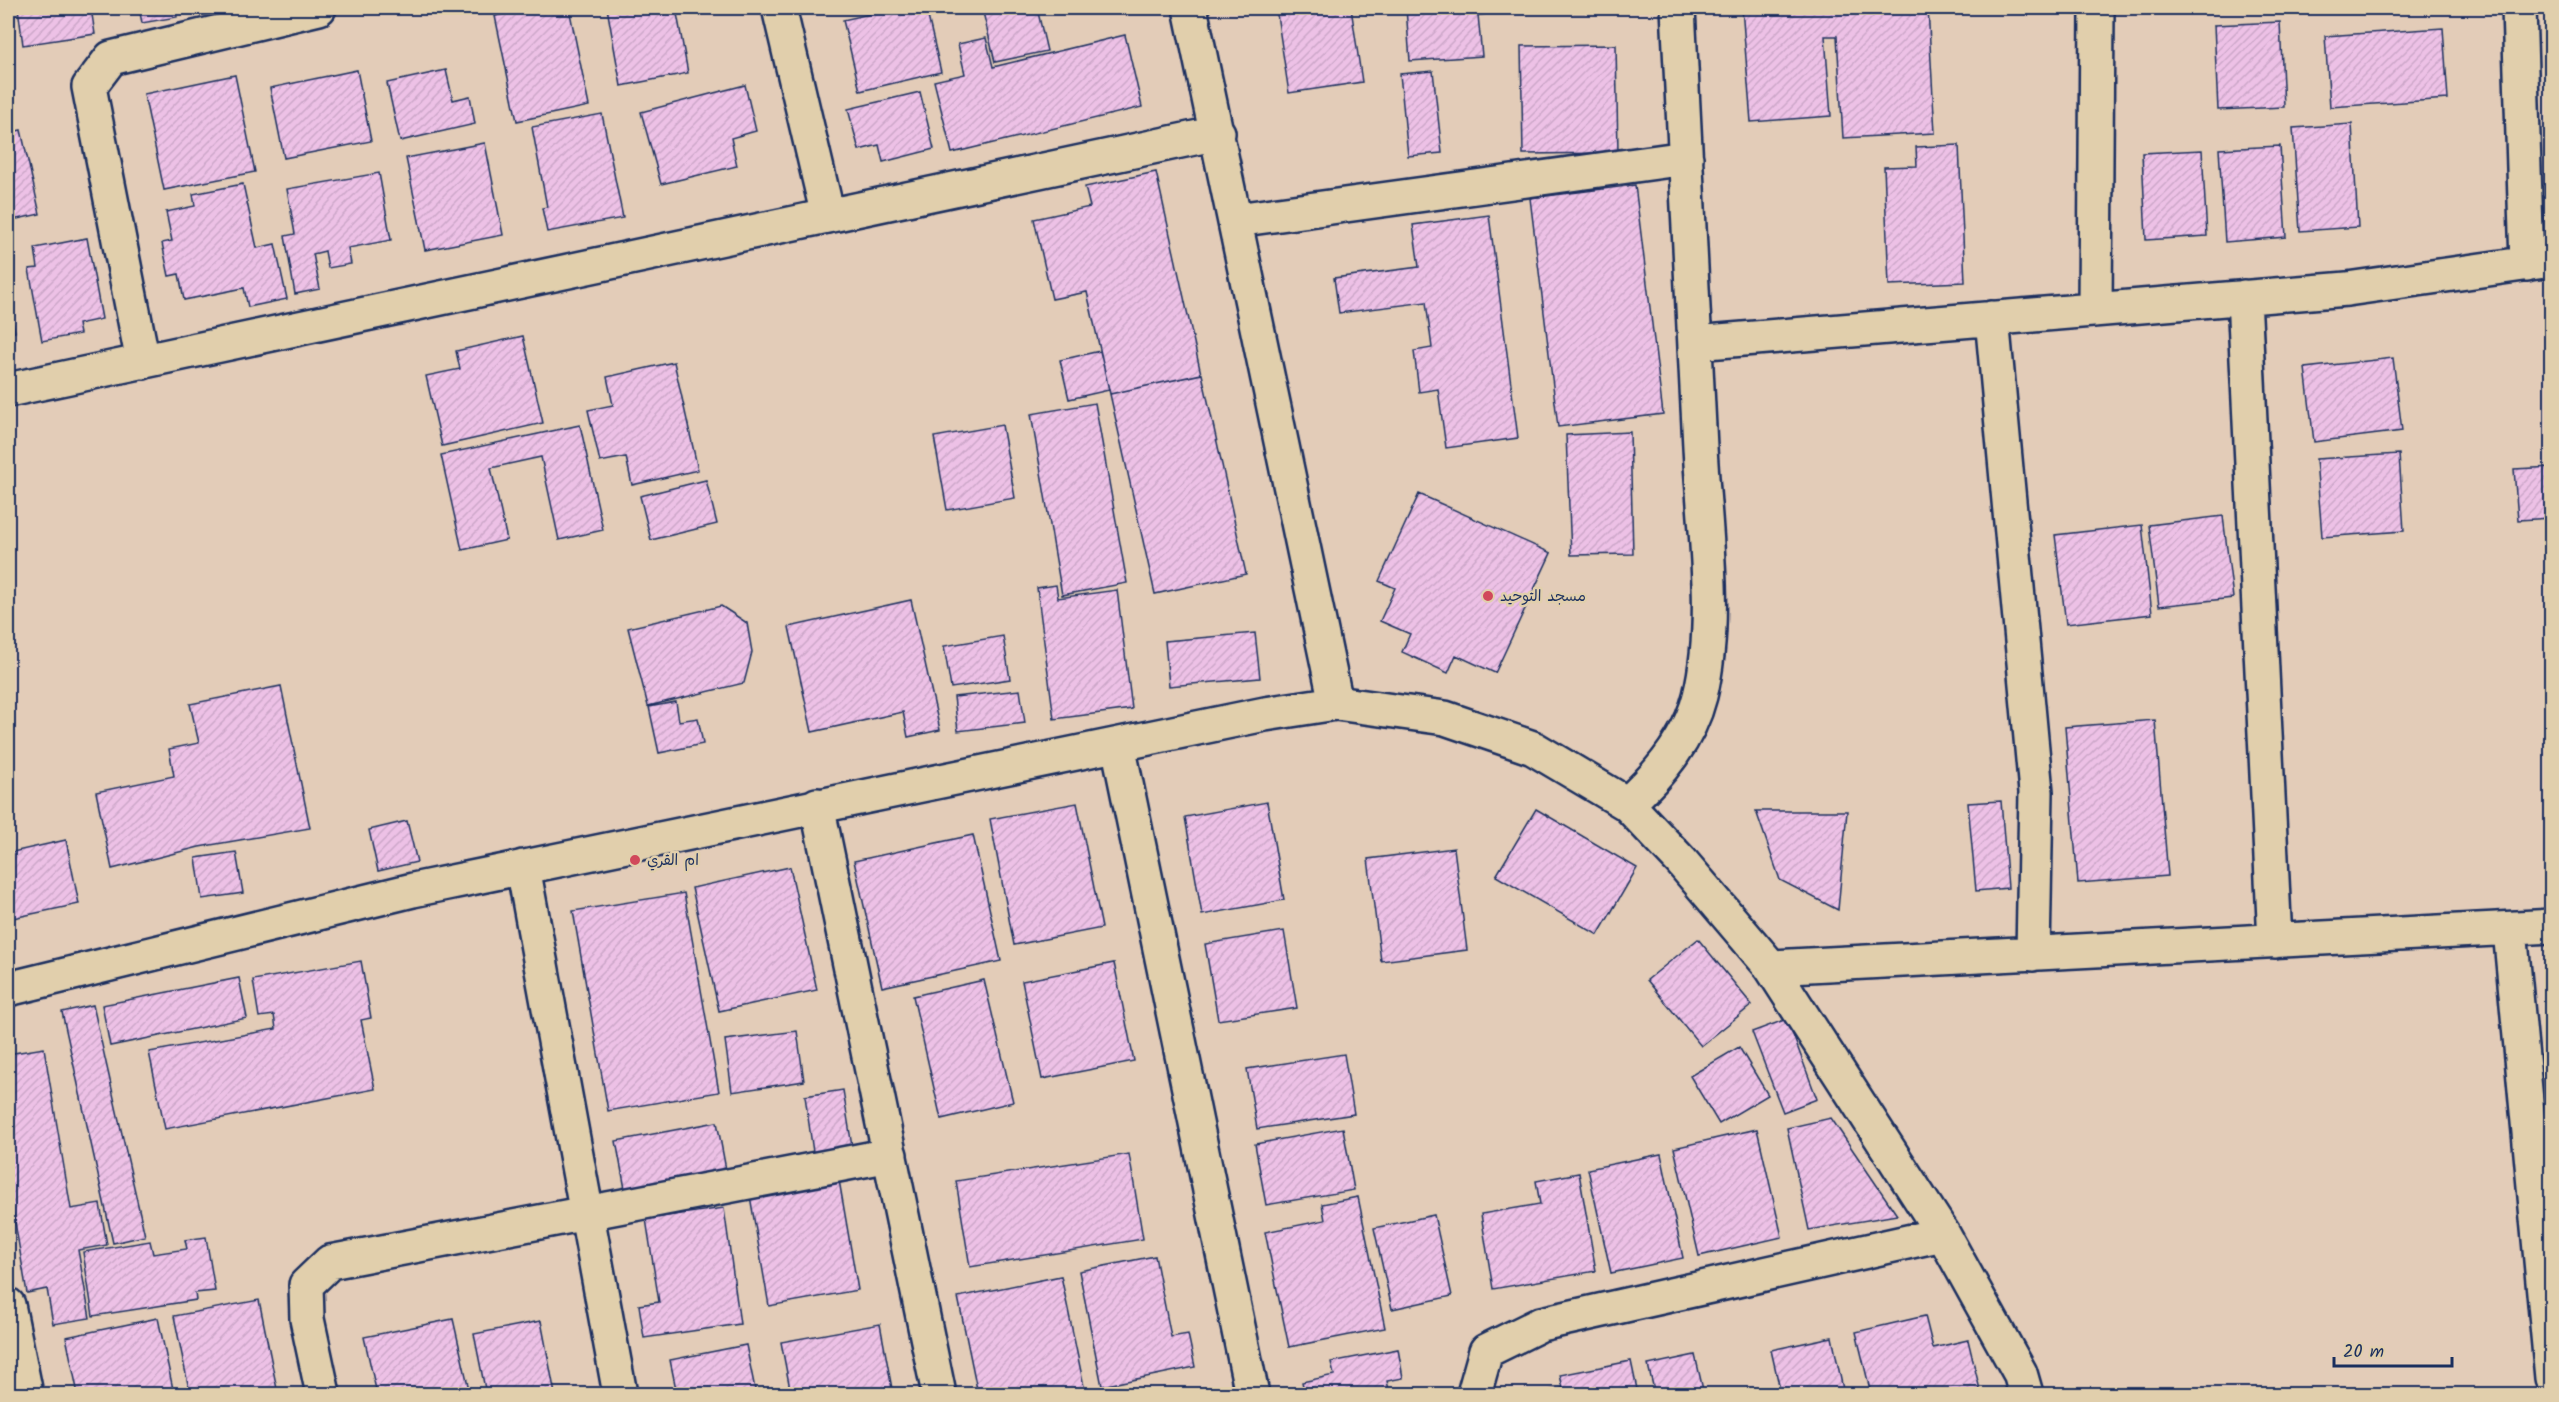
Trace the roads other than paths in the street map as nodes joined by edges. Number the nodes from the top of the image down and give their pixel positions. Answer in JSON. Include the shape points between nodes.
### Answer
{"nodes":[{"id":1,"x":319,"y":8,"type":"edge"},
{"id":2,"x":779,"y":8,"type":"edge"},
{"id":3,"x":1190,"y":8,"type":"edge"},
{"id":4,"x":1678,"y":8,"type":"edge"},
{"id":5,"x":2097,"y":8,"type":"edge"},
{"id":6,"x":2519,"y":8,"type":"edge"},
{"id":7,"x":1218,"y":133,"type":"junction"},
{"id":8,"x":1686,"y":158,"type":"junction"},
{"id":9,"x":828,"y":216,"type":"junction"},
{"id":10,"x":1236,"y":220,"type":"junction"},
{"id":11,"x":2539,"y":262,"type":"edge"},
{"id":12,"x":2244,"y":297,"type":"junction"},
{"id":13,"x":2095,"y":310,"type":"junction"},
{"id":14,"x":1992,"y":318,"type":"junction"},
{"id":15,"x":1695,"y":343,"type":"junction"},
{"id":16,"x":143,"y":362,"type":"junction"},
{"id":17,"x":8,"y":390,"type":"edge"},
{"id":18,"x":1336,"y":703,"type":"junction"},
{"id":19,"x":1118,"y":745,"type":"junction"},
{"id":20,"x":1627,"y":804,"type":"junction"},
{"id":21,"x":817,"y":805,"type":"junction"},
{"id":22,"x":523,"y":867,"type":"junction"},
{"id":23,"x":2552,"y":926,"type":"edge"},
{"id":24,"x":2510,"y":930,"type":"junction"},
{"id":25,"x":2275,"y":941,"type":"junction"},
{"id":26,"x":2033,"y":954,"type":"junction"},
{"id":27,"x":1771,"y":967,"type":"junction"},
{"id":28,"x":8,"y":989,"type":"edge"},
{"id":29,"x":890,"y":1155,"type":"junction"},
{"id":30,"x":2543,"y":1184,"type":"edge"},
{"id":31,"x":585,"y":1213,"type":"junction"},
{"id":32,"x":1943,"y":1234,"type":"junction"},
{"id":33,"x":8,"y":1305,"type":"edge"},
{"id":34,"x":2552,"y":1378,"type":"edge"},
{"id":35,"x":26,"y":1395,"type":"edge"},
{"id":36,"x":323,"y":1395,"type":"edge"},
{"id":37,"x":620,"y":1395,"type":"edge"},
{"id":38,"x":939,"y":1395,"type":"edge"},
{"id":39,"x":1252,"y":1395,"type":"edge"},
{"id":40,"x":1474,"y":1395,"type":"edge"},
{"id":41,"x":2026,"y":1395,"type":"edge"}],
"edges":[{"from":1,"to":16,"type":"street","via":[[111,58],[89,87]]},
{"from":2,"to":9,"type":"street"},
{"from":3,"to":7,"type":"street"},
{"from":4,"to":8,"type":"street"},
{"from":5,"to":13,"type":"street"},
{"from":6,"to":11,"type":"street"},
{"from":7,"to":9,"type":"street"},
{"from":7,"to":10,"type":"street"},
{"from":8,"to":10,"type":"street"},
{"from":8,"to":15,"type":"street"},
{"from":9,"to":16,"type":"street"},
{"from":10,"to":18,"type":"street"},
{"from":11,"to":12,"type":"street","via":[[2347,289]]},
{"from":12,"to":13,"type":"street"},
{"from":12,"to":25,"type":"street"},
{"from":13,"to":14,"type":"street"},
{"from":14,"to":15,"type":"street"},
{"from":14,"to":26,"type":"street","via":[[2036,792]]},
{"from":15,"to":20,"type":"street","via":[[1707,569],[1706,666],[1699,700],[1670,759]]},
{"from":16,"to":17,"type":"street"},
{"from":18,"to":19,"type":"street"},
{"from":18,"to":20,"type":"street","via":[[1445,718],[1511,740],[1533,748]]},
{"from":19,"to":21,"type":"street"},
{"from":19,"to":39,"type":"street"},
{"from":20,"to":27,"type":"street"},
{"from":21,"to":22,"type":"street"},
{"from":21,"to":29,"type":"street"},
{"from":22,"to":28,"type":"street"},
{"from":22,"to":31,"type":"street"},
{"from":23,"to":24,"type":"street"},
{"from":24,"to":25,"type":"street"},
{"from":24,"to":30,"type":"street"},
{"from":25,"to":26,"type":"street"},
{"from":26,"to":27,"type":"street"},
{"from":27,"to":32,"type":"street"},
{"from":29,"to":31,"type":"street"},
{"from":29,"to":38,"type":"street"},
{"from":30,"to":34,"type":"street"},
{"from":31,"to":36,"type":"street","via":[[330,1262],[306,1285],[307,1318]]},
{"from":31,"to":37,"type":"street"},
{"from":32,"to":40,"type":"street","via":[[1541,1324],[1486,1351]]},
{"from":32,"to":41,"type":"street","via":[[2020,1372]]},
{"from":33,"to":35,"type":"street"}]}
